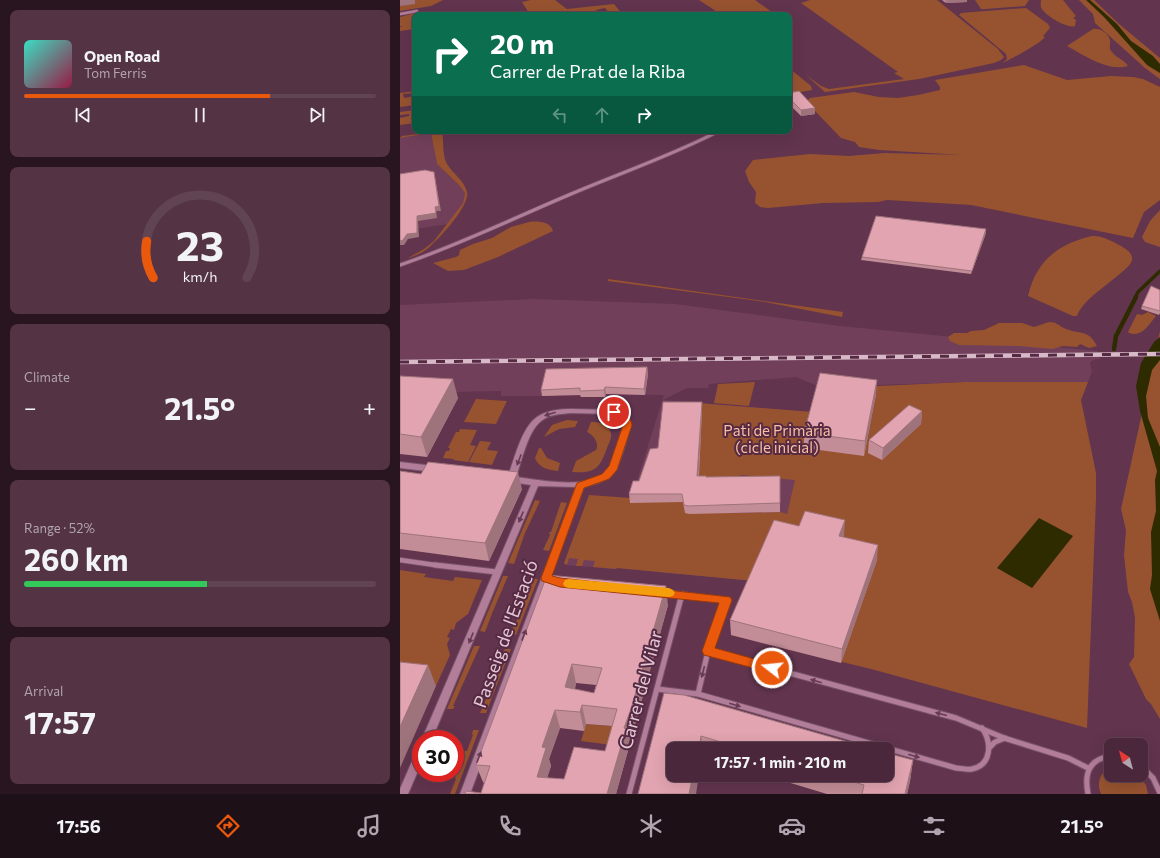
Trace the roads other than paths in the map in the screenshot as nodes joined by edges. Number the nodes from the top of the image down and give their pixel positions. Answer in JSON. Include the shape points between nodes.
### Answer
{"nodes":[{"id":1,"x":417,"y":11,"type":"dead end"},
{"id":2,"x":400,"y":14,"type":"edge"},
{"id":3,"x":713,"y":134,"type":"edge"},
{"id":4,"x":400,"y":265,"type":"edge"},
{"id":5,"x":400,"y":465,"type":"edge"},
{"id":6,"x":444,"y":470,"type":"edge"},
{"id":7,"x":536,"y":482,"type":"junction"},
{"id":8,"x":580,"y":486,"type":"junction"},
{"id":9,"x":400,"y":560,"type":"edge"},
{"id":10,"x":435,"y":564,"type":"joint"},
{"id":11,"x":497,"y":572,"type":"junction"},
{"id":12,"x":652,"y":591,"type":"edge"},
{"id":13,"x":682,"y":594,"type":"junction"},
{"id":14,"x":708,"y":651,"type":"junction"},
{"id":15,"x":657,"y":689,"type":"junction"},
{"id":16,"x":698,"y":694,"type":"junction"},
{"id":17,"x":978,"y":726,"type":"junction"},
{"id":18,"x":431,"y":730,"type":"edge"},
{"id":19,"x":1005,"y":738,"type":"junction"},
{"id":20,"x":989,"y":748,"type":"junction"},
{"id":21,"x":1104,"y":757,"type":"edge"},
{"id":22,"x":1088,"y":768,"type":"junction"},
{"id":23,"x":1148,"y":772,"type":"edge"},
{"id":24,"x":412,"y":774,"type":"edge"},
{"id":25,"x":1160,"y":793,"type":"edge"},
{"id":26,"x":403,"y":794,"type":"edge"},
{"id":27,"x":465,"y":794,"type":"edge"},
{"id":28,"x":629,"y":794,"type":"edge"},
{"id":29,"x":1088,"y":794,"type":"edge"}],
"edges":[{"from":1,"to":2,"type":"street"},
{"from":3,"to":4,"type":"street","via":[[654,162],[572,194],[449,248]]},
{"from":5,"to":6,"type":"street"},
{"from":7,"to":8,"type":"street"},
{"from":8,"to":7,"type":"street","one_way":true,"via":[[605,477],[614,467],[627,425],[621,415],[614,412],[562,412],[543,417],[533,425],[507,478]]},
{"from":7,"to":11,"type":"street","name":"Passeig de l'Estació","one_way":true},
{"from":27,"to":8,"type":"street","name":"Passeig de l'Estació","one_way":true,"via":[[550,579]]},
{"from":9,"to":10,"type":"street"},
{"from":10,"to":11,"type":"street"},
{"from":11,"to":18,"type":"street","name":"Passeig de l'Estació","one_way":true},
{"from":12,"to":13,"type":"street"},
{"from":13,"to":14,"type":"street","via":[[726,600]]},
{"from":13,"to":15,"type":"street","name":"Carrer del Vilar"},
{"from":14,"to":16,"type":"street","one_way":true},
{"from":17,"to":14,"type":"street","one_way":true},
{"from":15,"to":16,"type":"street"},
{"from":15,"to":28,"type":"street","name":"Carrer del Vilar"},
{"from":16,"to":20,"type":"street","one_way":true,"via":[[956,768],[971,770],[979,767],[985,760]]},
{"from":17,"to":19,"type":"street"},
{"from":17,"to":20,"type":"street","via":[[986,734]]},
{"from":19,"to":20,"type":"street"},
{"from":19,"to":22,"type":"street","via":[[1057,753]]},
{"from":21,"to":22,"type":"street"},
{"from":22,"to":29,"type":"street","via":[[1085,784]]},
{"from":23,"to":25,"type":"street"},
{"from":24,"to":26,"type":"street"}]}
